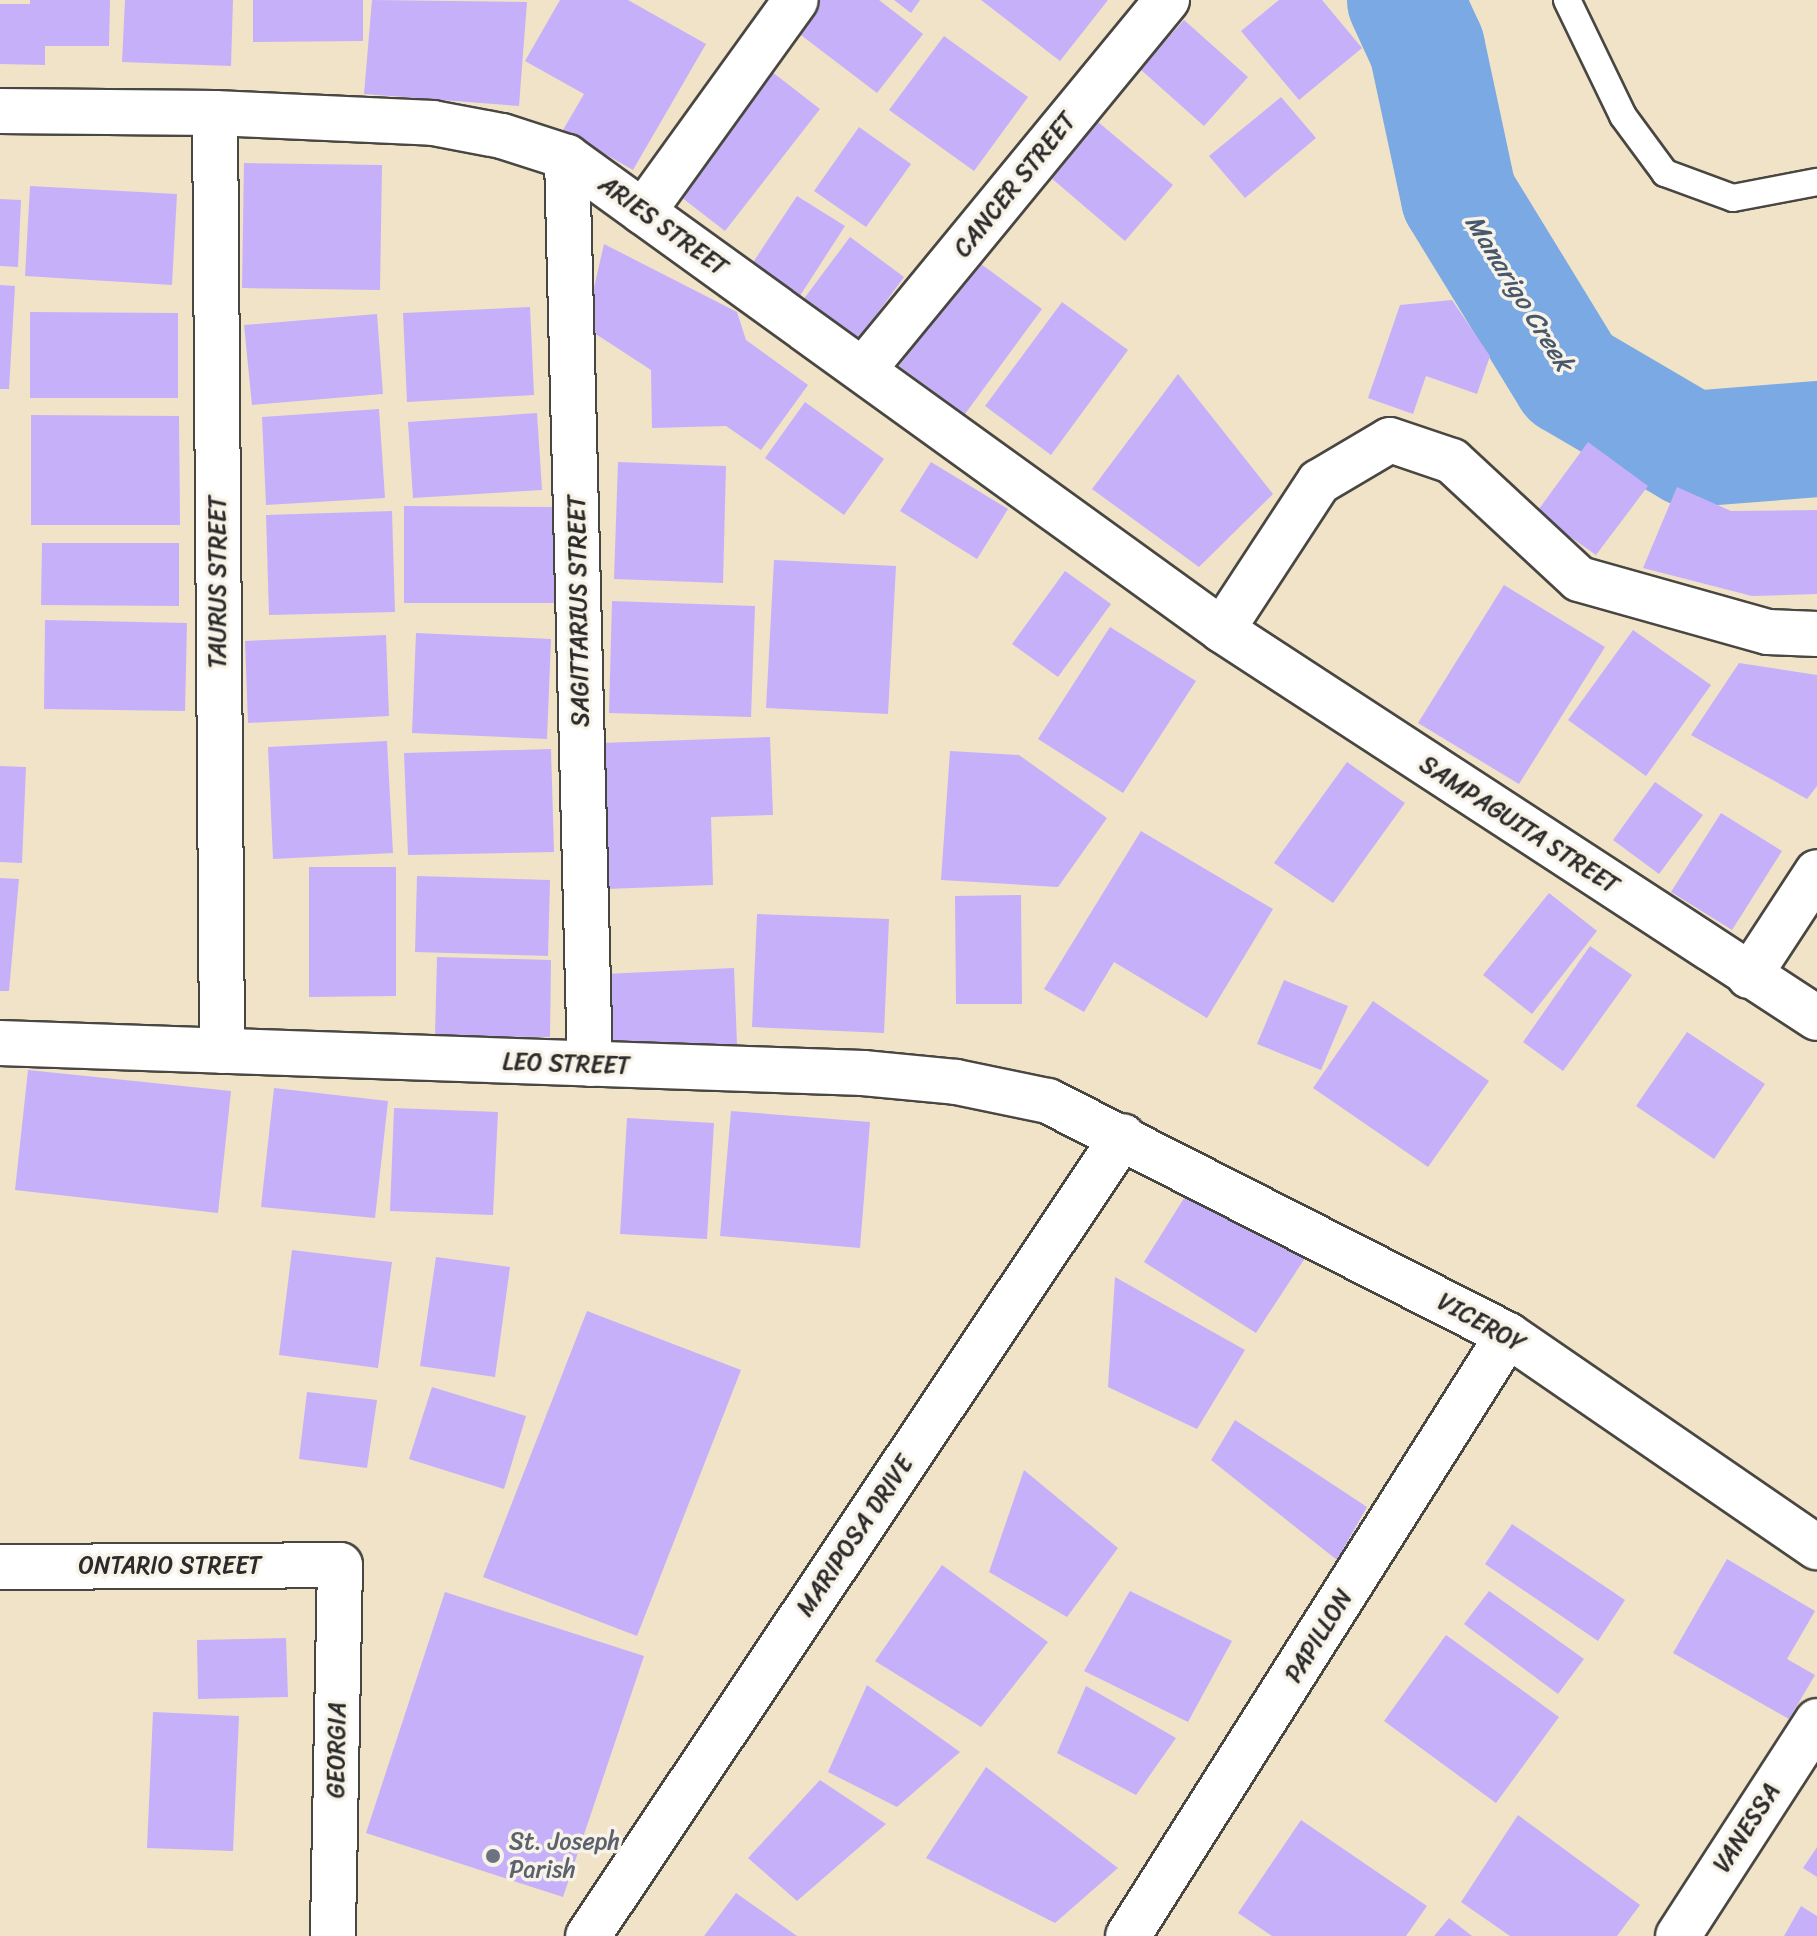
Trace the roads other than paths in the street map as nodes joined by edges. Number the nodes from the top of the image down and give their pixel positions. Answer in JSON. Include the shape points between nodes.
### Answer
{"nodes":[{"id":1,"x":796,"y":0,"type":"edge"},
{"id":2,"x":1167,"y":0,"type":"edge"},
{"id":3,"x":1567,"y":0,"type":"edge"},
{"id":4,"x":0,"y":111,"type":"edge"},
{"id":5,"x":215,"y":113,"type":"junction"},
{"id":6,"x":567,"y":157,"type":"junction"},
{"id":7,"x":1817,"y":182,"type":"edge"},
{"id":8,"x":643,"y":212,"type":"junction"},
{"id":9,"x":863,"y":370,"type":"junction"},
{"id":10,"x":1222,"y":630,"type":"junction"},
{"id":11,"x":1817,"y":634,"type":"edge"},
{"id":12,"x":1817,"y":872,"type":"edge"},
{"id":13,"x":1749,"y":976,"type":"junction"},
{"id":14,"x":1817,"y":1018,"type":"edge"},
{"id":15,"x":0,"y":1043,"type":"edge"},
{"id":16,"x":222,"y":1051,"type":"junction"},
{"id":17,"x":590,"y":1064,"type":"junction"},
{"id":18,"x":1123,"y":1136,"type":"junction"},
{"id":19,"x":1508,"y":1335,"type":"junction"},
{"id":20,"x":1817,"y":1547,"type":"edge"},
{"id":21,"x":340,"y":1565,"type":"joint"},
{"id":22,"x":0,"y":1567,"type":"edge"},
{"id":23,"x":1817,"y":1721,"type":"edge"},
{"id":24,"x":333,"y":1936,"type":"edge"},
{"id":25,"x":588,"y":1936,"type":"edge"},
{"id":26,"x":1128,"y":1936,"type":"edge"},
{"id":27,"x":1678,"y":1936,"type":"edge"}],
"edges":[{"from":1,"to":8,"type":"street"},
{"from":2,"to":9,"type":"street","name":"CANCER STREET"},
{"from":3,"to":7,"type":"lane","via":[[1623,116],[1665,173],[1733,198]]},
{"from":4,"to":5,"type":"street","name":"ARIES STREET"},
{"from":5,"to":6,"type":"street","name":"ARIES STREET","via":[[433,123],[502,136]]},
{"from":5,"to":16,"type":"street","name":"TAURUS STREET"},
{"from":6,"to":8,"type":"street","name":"ARIES STREET"},
{"from":6,"to":17,"type":"street","name":"SAGITTARIUS STREET"},
{"from":8,"to":9,"type":"street","name":"ARIES STREET"},
{"from":9,"to":10,"type":"street","name":"ARIES STREET"},
{"from":10,"to":11,"type":"street","via":[[1319,482],[1390,440],[1452,461],[1579,579],[1768,632]]},
{"from":10,"to":13,"type":"street","name":"SAMPAGUITA STREET"},
{"from":12,"to":13,"type":"street"},
{"from":13,"to":14,"type":"street","name":"SAMPAGUITA STREET"},
{"from":15,"to":16,"type":"street","name":"LEO STREET"},
{"from":16,"to":17,"type":"street","name":"LEO STREET"},
{"from":17,"to":18,"type":"street","name":"LEO STREET","via":[[863,1073],[956,1082],[1048,1101]]},
{"from":18,"to":19,"type":"street","name":"VICEROY"},
{"from":18,"to":25,"type":"street","name":"MARIPOSA DRIVE"},
{"from":19,"to":20,"type":"street","name":"VICEROY"},
{"from":19,"to":26,"type":"street","name":"PAPILLON"},
{"from":21,"to":22,"type":"street","name":"ONTARIO STREET"},
{"from":21,"to":24,"type":"street","name":"GEORGIA"},
{"from":23,"to":27,"type":"street","name":"VANESSA"}]}
